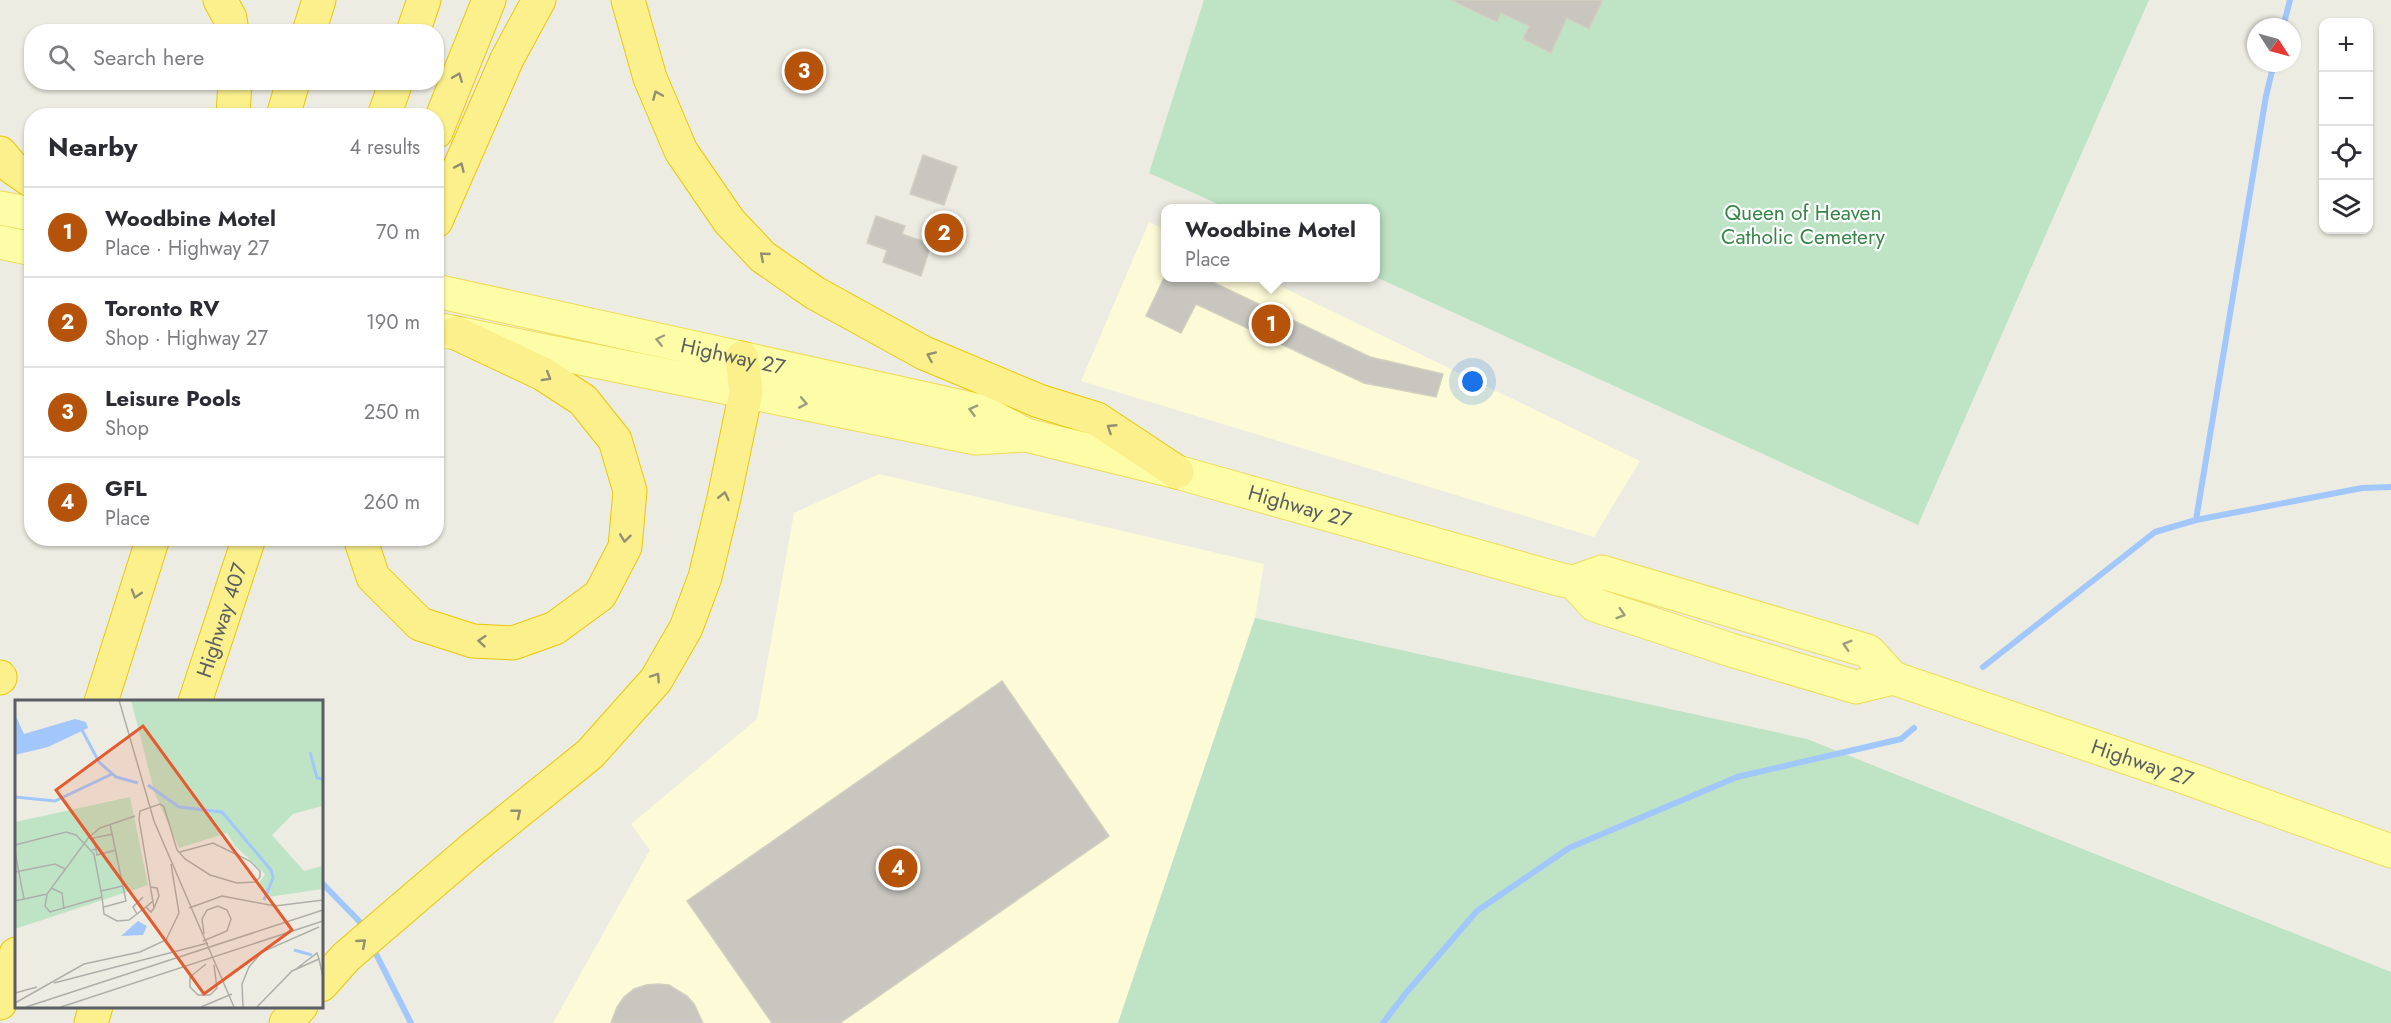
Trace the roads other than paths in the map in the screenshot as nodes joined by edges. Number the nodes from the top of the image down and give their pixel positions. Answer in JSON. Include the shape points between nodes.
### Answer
{"nodes":[{"id":1,"x":220,"y":0,"type":"edge"},
{"id":2,"x":319,"y":0,"type":"edge"},
{"id":3,"x":424,"y":0,"type":"edge"},
{"id":4,"x":489,"y":0,"type":"edge"},
{"id":5,"x":539,"y":0,"type":"edge"},
{"id":6,"x":628,"y":0,"type":"edge"},
{"id":7,"x":231,"y":24,"type":"edge"},
{"id":8,"x":312,"y":24,"type":"edge"},
{"id":9,"x":416,"y":24,"type":"edge"},
{"id":10,"x":235,"y":90,"type":"edge"},
{"id":11,"x":291,"y":90,"type":"edge"},
{"id":12,"x":393,"y":90,"type":"edge"},
{"id":13,"x":233,"y":108,"type":"edge"},
{"id":14,"x":285,"y":108,"type":"edge"},
{"id":15,"x":387,"y":108,"type":"edge"},
{"id":16,"x":444,"y":112,"type":"edge"},
{"id":17,"x":0,"y":153,"type":"edge"},
{"id":18,"x":24,"y":176,"type":"edge"},
{"id":19,"x":444,"y":203,"type":"edge"},
{"id":20,"x":0,"y":208,"type":"edge"},
{"id":21,"x":24,"y":212,"type":"edge"},
{"id":22,"x":0,"y":242,"type":"edge"},
{"id":23,"x":24,"y":247,"type":"edge"},
{"id":24,"x":451,"y":294,"type":"edge"},
{"id":25,"x":446,"y":331,"type":"edge"},
{"id":26,"x":742,"y":358,"type":"junction"},
{"id":27,"x":746,"y":392,"type":"junction"},
{"id":28,"x":1026,"y":435,"type":"junction"},
{"id":29,"x":1178,"y":472,"type":"junction"},
{"id":30,"x":150,"y":546,"type":"edge"},
{"id":31,"x":246,"y":546,"type":"edge"},
{"id":32,"x":363,"y":546,"type":"edge"},
{"id":33,"x":102,"y":700,"type":"edge"},
{"id":34,"x":196,"y":700,"type":"edge"},
{"id":35,"x":2391,"y":850,"type":"edge"},
{"id":36,"x":15,"y":957,"type":"edge"},
{"id":37,"x":322,"y":984,"type":"edge"},
{"id":38,"x":0,"y":1003,"type":"edge"},
{"id":39,"x":95,"y":1008,"type":"edge"},
{"id":40,"x":299,"y":1008,"type":"edge"},
{"id":41,"x":91,"y":1023,"type":"edge"},
{"id":42,"x":286,"y":1023,"type":"edge"}],
"edges":[{"from":1,"to":7,"type":"highway"},
{"from":2,"to":8,"type":"highway"},
{"from":3,"to":9,"type":"highway"},
{"from":16,"to":4,"type":"highway","one_way":true},
{"from":19,"to":5,"type":"highway","one_way":true,"via":[[507,59]]},
{"from":29,"to":6,"type":"highway","one_way":true,"via":[[1097,419],[1039,401],[924,353],[814,293],[763,257],[729,220],[681,151],[650,78]]},
{"from":10,"to":13,"type":"highway"},
{"from":11,"to":14,"type":"highway"},
{"from":12,"to":15,"type":"highway"},
{"from":17,"to":18,"type":"highway"},
{"from":20,"to":21,"type":"main road"},
{"from":22,"to":23,"type":"main road"},
{"from":26,"to":24,"type":"main road","name":"Highway 27","one_way":true},
{"from":25,"to":27,"type":"main road","name":"Highway 27"},
{"from":25,"to":32,"type":"highway","one_way":true,"via":[[543,374],[583,400],[615,440],[630,491],[625,547],[600,595],[555,628],[513,643],[473,640],[420,624],[373,577]]},
{"from":26,"to":27,"type":"highway"},
{"from":28,"to":26,"type":"main road","name":"Highway 27","one_way":true,"via":[[981,411]]},
{"from":27,"to":28,"type":"main road","name":"Highway 27","one_way":true,"via":[[976,438]]},
{"from":37,"to":27,"type":"highway","one_way":true,"via":[[346,957],[472,849],[591,754],[656,680],[686,628],[705,577]]},
{"from":28,"to":29,"type":"main road","name":"Highway 27"},
{"from":29,"to":35,"type":"main road","name":"Highway 27","via":[[1574,582],[1595,605],[1856,687],[1893,678]]},
{"from":30,"to":33,"type":"highway","one_way":true},
{"from":31,"to":34,"type":"highway","name":"Highway 407"},
{"from":36,"to":38,"type":"highway"},
{"from":39,"to":41,"type":"highway"},
{"from":40,"to":42,"type":"highway"}]}
